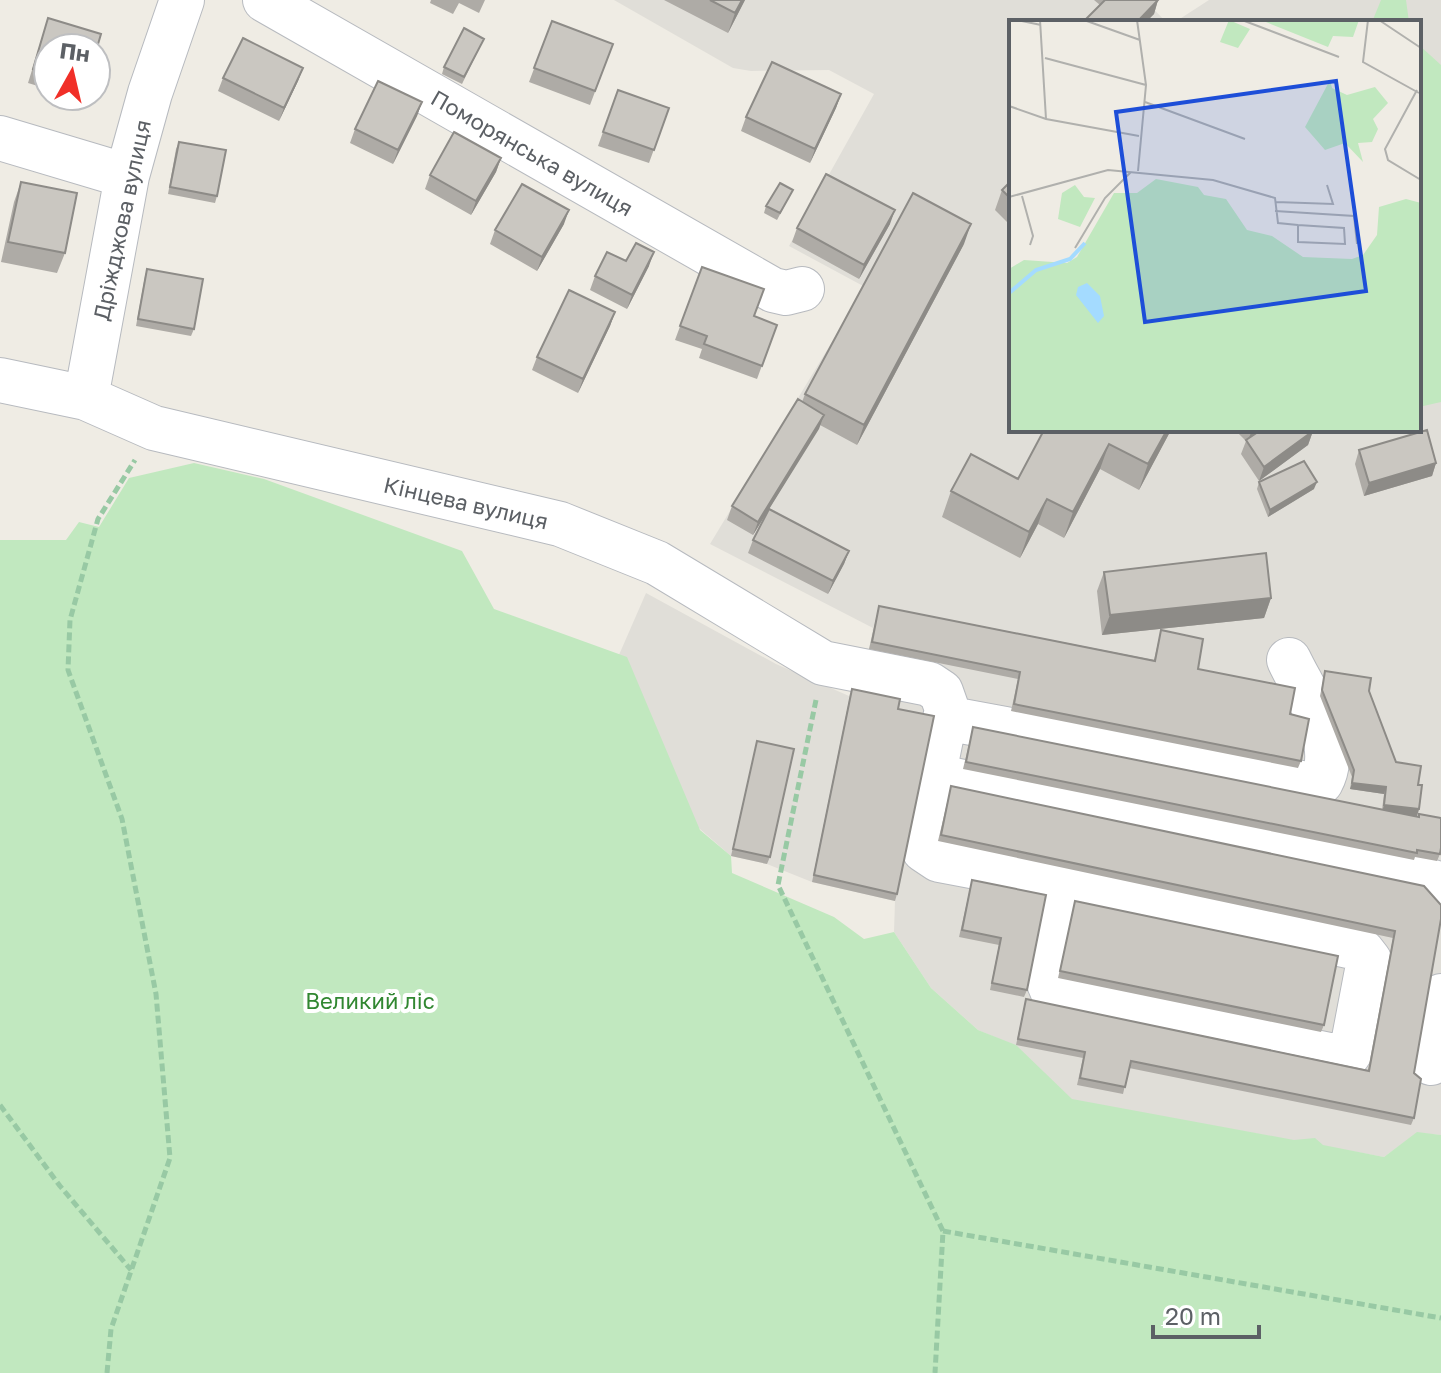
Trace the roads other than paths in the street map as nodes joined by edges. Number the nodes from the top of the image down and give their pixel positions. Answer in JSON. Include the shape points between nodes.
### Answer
{"nodes":[{"id":1,"x":182,"y":0,"type":"edge"},
{"id":2,"x":265,"y":0,"type":"edge"},
{"id":3,"x":0,"y":138,"type":"edge"},
{"id":4,"x":127,"y":176,"type":"junction"},
{"id":5,"x":802,"y":289,"type":"dead end"},
{"id":6,"x":0,"y":380,"type":"edge"},
{"id":7,"x":86,"y":398,"type":"junction"},
{"id":8,"x":0,"y":405,"type":"edge"},
{"id":9,"x":1289,"y":660,"type":"dead end"},
{"id":10,"x":945,"y":718,"type":"junction"},
{"id":11,"x":935,"y":776,"type":"junction"},
{"id":12,"x":1067,"y":884,"type":"junction"},
{"id":13,"x":1441,"y":887,"type":"edge"},
{"id":14,"x":1441,"y":996,"type":"edge"},
{"id":15,"x":1431,"y":1063,"type":"dead end"}],
"edges":[{"from":1,"to":4,"type":"street","name":"Дріжджова вулиця"},
{"from":2,"to":5,"type":"street","name":"Поморянська вулиця","via":[[773,290]]},
{"from":3,"to":4,"type":"street"},
{"from":4,"to":7,"type":"street","name":"Дріжджова вулиця"},
{"from":6,"to":7,"type":"street","name":"Кінцева вулиця"},
{"from":7,"to":8,"type":"street","name":"Кінцева вулиця","via":[[41,394]]},
{"from":7,"to":10,"type":"street","name":"Кінцева вулиця","via":[[154,428],[560,524],[657,563],[823,663],[929,684],[941,692]]},
{"from":9,"to":10,"type":"street","via":[[1322,729],[1326,750],[1325,774],[1312,785]]},
{"from":10,"to":11,"type":"street"},
{"from":11,"to":12,"type":"street","via":[[921,838],[924,850],[939,860]]},
{"from":11,"to":13,"type":"street"},
{"from":12,"to":12,"type":"street","via":[[1362,951],[1369,960],[1352,1049],[1339,1057],[1054,995],[1049,983]]},
{"from":14,"to":15,"type":"street"}]}
